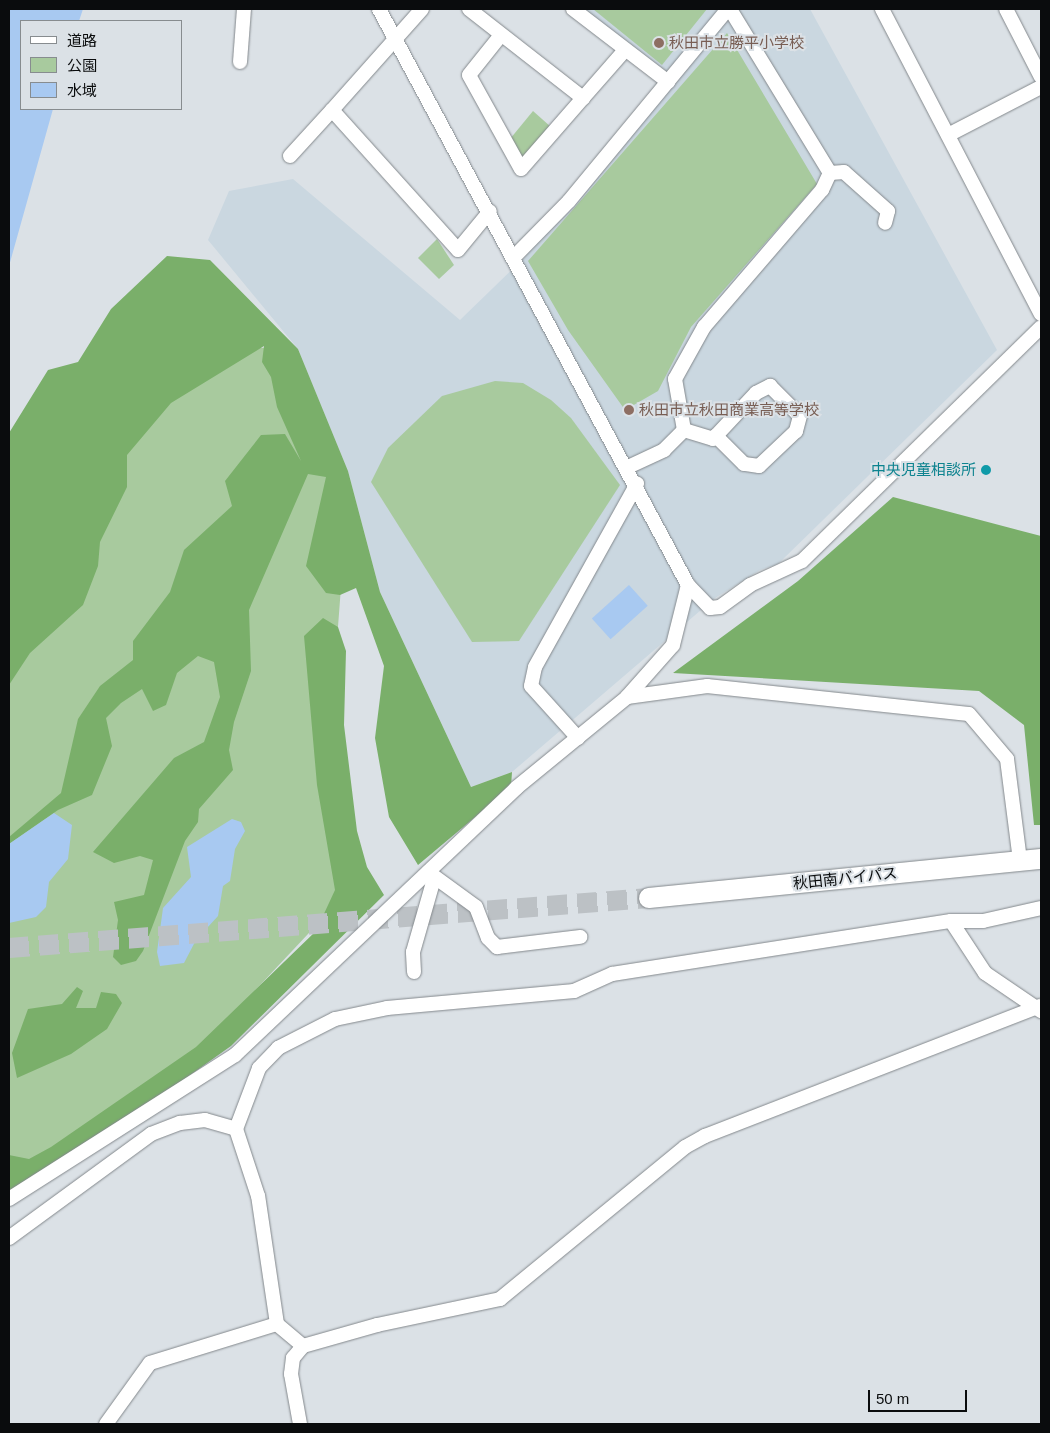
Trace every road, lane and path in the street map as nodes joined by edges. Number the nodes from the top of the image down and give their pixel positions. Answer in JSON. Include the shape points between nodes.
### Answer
{"nodes":[{"id":1,"x":244,"y":9,"type":"edge"},
{"id":2,"x":379,"y":9,"type":"edge"},
{"id":3,"x":422,"y":9,"type":"edge"},
{"id":4,"x":469,"y":9,"type":"edge"},
{"id":5,"x":574,"y":9,"type":"edge"},
{"id":6,"x":729,"y":9,"type":"edge"},
{"id":7,"x":882,"y":9,"type":"edge"},
{"id":8,"x":1006,"y":9,"type":"edge"},
{"id":9,"x":501,"y":35,"type":"junction"},
{"id":10,"x":397,"y":42,"type":"junction"},
{"id":11,"x":625,"y":50,"type":"junction"},
{"id":12,"x":240,"y":62,"type":"dead end"},
{"id":13,"x":1041,"y":78,"type":"edge"},
{"id":14,"x":668,"y":82,"type":"junction"},
{"id":15,"x":1041,"y":87,"type":"edge"},
{"id":16,"x":583,"y":98,"type":"junction"},
{"id":17,"x":332,"y":110,"type":"junction"},
{"id":18,"x":948,"y":135,"type":"junction"},
{"id":19,"x":290,"y":156,"type":"dead end"},
{"id":20,"x":830,"y":173,"type":"junction"},
{"id":21,"x":490,"y":211,"type":"junction"},
{"id":22,"x":885,"y":223,"type":"dead end"},
{"id":23,"x":514,"y":257,"type":"junction"},
{"id":24,"x":1040,"y":310,"type":"edge"},
{"id":25,"x":1041,"y":327,"type":"edge"},
{"id":26,"x":684,"y":430,"type":"junction"},
{"id":27,"x":716,"y":436,"type":"junction"},
{"id":28,"x":628,"y":466,"type":"junction"},
{"id":29,"x":637,"y":484,"type":"junction"},
{"id":30,"x":688,"y":585,"type":"junction"},
{"id":31,"x":627,"y":697,"type":"junction"},
{"id":32,"x":578,"y":738,"type":"junction"},
{"id":33,"x":1041,"y":859,"type":"edge"},
{"id":34,"x":1020,"y":861,"type":"junction"},
{"id":35,"x":431,"y":876,"type":"junction"},
{"id":36,"x":649,"y":898,"type":"tunnel mouth"},
{"id":37,"x":1041,"y":908,"type":"edge"},
{"id":38,"x":951,"y":921,"type":"junction"},
{"id":39,"x":580,"y":937,"type":"dead end"},
{"id":40,"x":414,"y":972,"type":"dead end"},
{"id":41,"x":1040,"y":1008,"type":"edge"},
{"id":42,"x":236,"y":1129,"type":"junction"},
{"id":43,"x":9,"y":1199,"type":"edge"},
{"id":44,"x":9,"y":1238,"type":"edge"},
{"id":45,"x":277,"y":1324,"type":"junction"},
{"id":46,"x":303,"y":1346,"type":"junction"},
{"id":47,"x":106,"y":1424,"type":"edge"},
{"id":48,"x":300,"y":1424,"type":"edge"}],
"edges":[{"from":1,"to":12,"type":"street"},
{"from":2,"to":10,"type":"street"},
{"from":3,"to":10,"type":"street"},
{"from":4,"to":9,"type":"street"},
{"from":5,"to":11,"type":"street"},
{"from":6,"to":14,"type":"street"},
{"from":6,"to":20,"type":"street"},
{"from":7,"to":18,"type":"street"},
{"from":8,"to":13,"type":"street"},
{"from":9,"to":16,"type":"street"},
{"from":9,"to":16,"type":"street","via":[[469,75],[521,169]]},
{"from":10,"to":17,"type":"street"},
{"from":10,"to":21,"type":"street"},
{"from":11,"to":14,"type":"street"},
{"from":11,"to":16,"type":"street"},
{"from":14,"to":23,"type":"street","via":[[569,201]]},
{"from":15,"to":18,"type":"street"},
{"from":17,"to":19,"type":"street"},
{"from":17,"to":21,"type":"street","via":[[458,250]]},
{"from":18,"to":24,"type":"street"},
{"from":20,"to":22,"type":"street","via":[[844,172],[888,211]]},
{"from":20,"to":26,"type":"street","via":[[822,190],[704,327],[674,379]]},
{"from":21,"to":23,"type":"street"},
{"from":23,"to":28,"type":"street"},
{"from":25,"to":30,"type":"street","via":[[802,561],[750,584],[720,607],[710,608],[700,602]]},
{"from":26,"to":27,"type":"street","via":[[713,439]]},
{"from":26,"to":28,"type":"street","via":[[664,450]]},
{"from":27,"to":27,"type":"street","via":[[756,393],[770,386],[800,416],[796,431],[759,466],[744,464]]},
{"from":28,"to":29,"type":"street"},
{"from":29,"to":30,"type":"street"},
{"from":29,"to":32,"type":"street","via":[[535,667],[531,686]]},
{"from":30,"to":31,"type":"street","via":[[673,645]]},
{"from":31,"to":32,"type":"street"},
{"from":31,"to":34,"type":"street","via":[[707,686],[969,714],[986,728],[1007,759]]},
{"from":32,"to":35,"type":"street"},
{"from":33,"to":34,"type":"highway","name":"秋田南バイパス"},
{"from":34,"to":36,"type":"highway","name":"秋田南バイパス"},
{"from":35,"to":39,"type":"street","via":[[472,903],[497,946]]},
{"from":35,"to":40,"type":"street","via":[[413,952]]},
{"from":35,"to":43,"type":"street","via":[[235,1055]]},
{"from":37,"to":38,"type":"street","via":[[983,921]]},
{"from":38,"to":41,"type":"street","via":[[984,973]]},
{"from":38,"to":42,"type":"street","via":[[612,974],[574,991],[387,1008],[335,1019],[278,1048],[258,1068]]},
{"from":41,"to":46,"type":"street","via":[[705,1136],[685,1148],[500,1299],[376,1325]]},
{"from":42,"to":44,"type":"street","via":[[205,1120],[180,1123],[151,1134]]},
{"from":42,"to":45,"type":"street","via":[[258,1196]]},
{"from":45,"to":46,"type":"street"},
{"from":45,"to":47,"type":"street","via":[[150,1363]]},
{"from":46,"to":48,"type":"street","via":[[293,1358],[291,1374]]}]}
